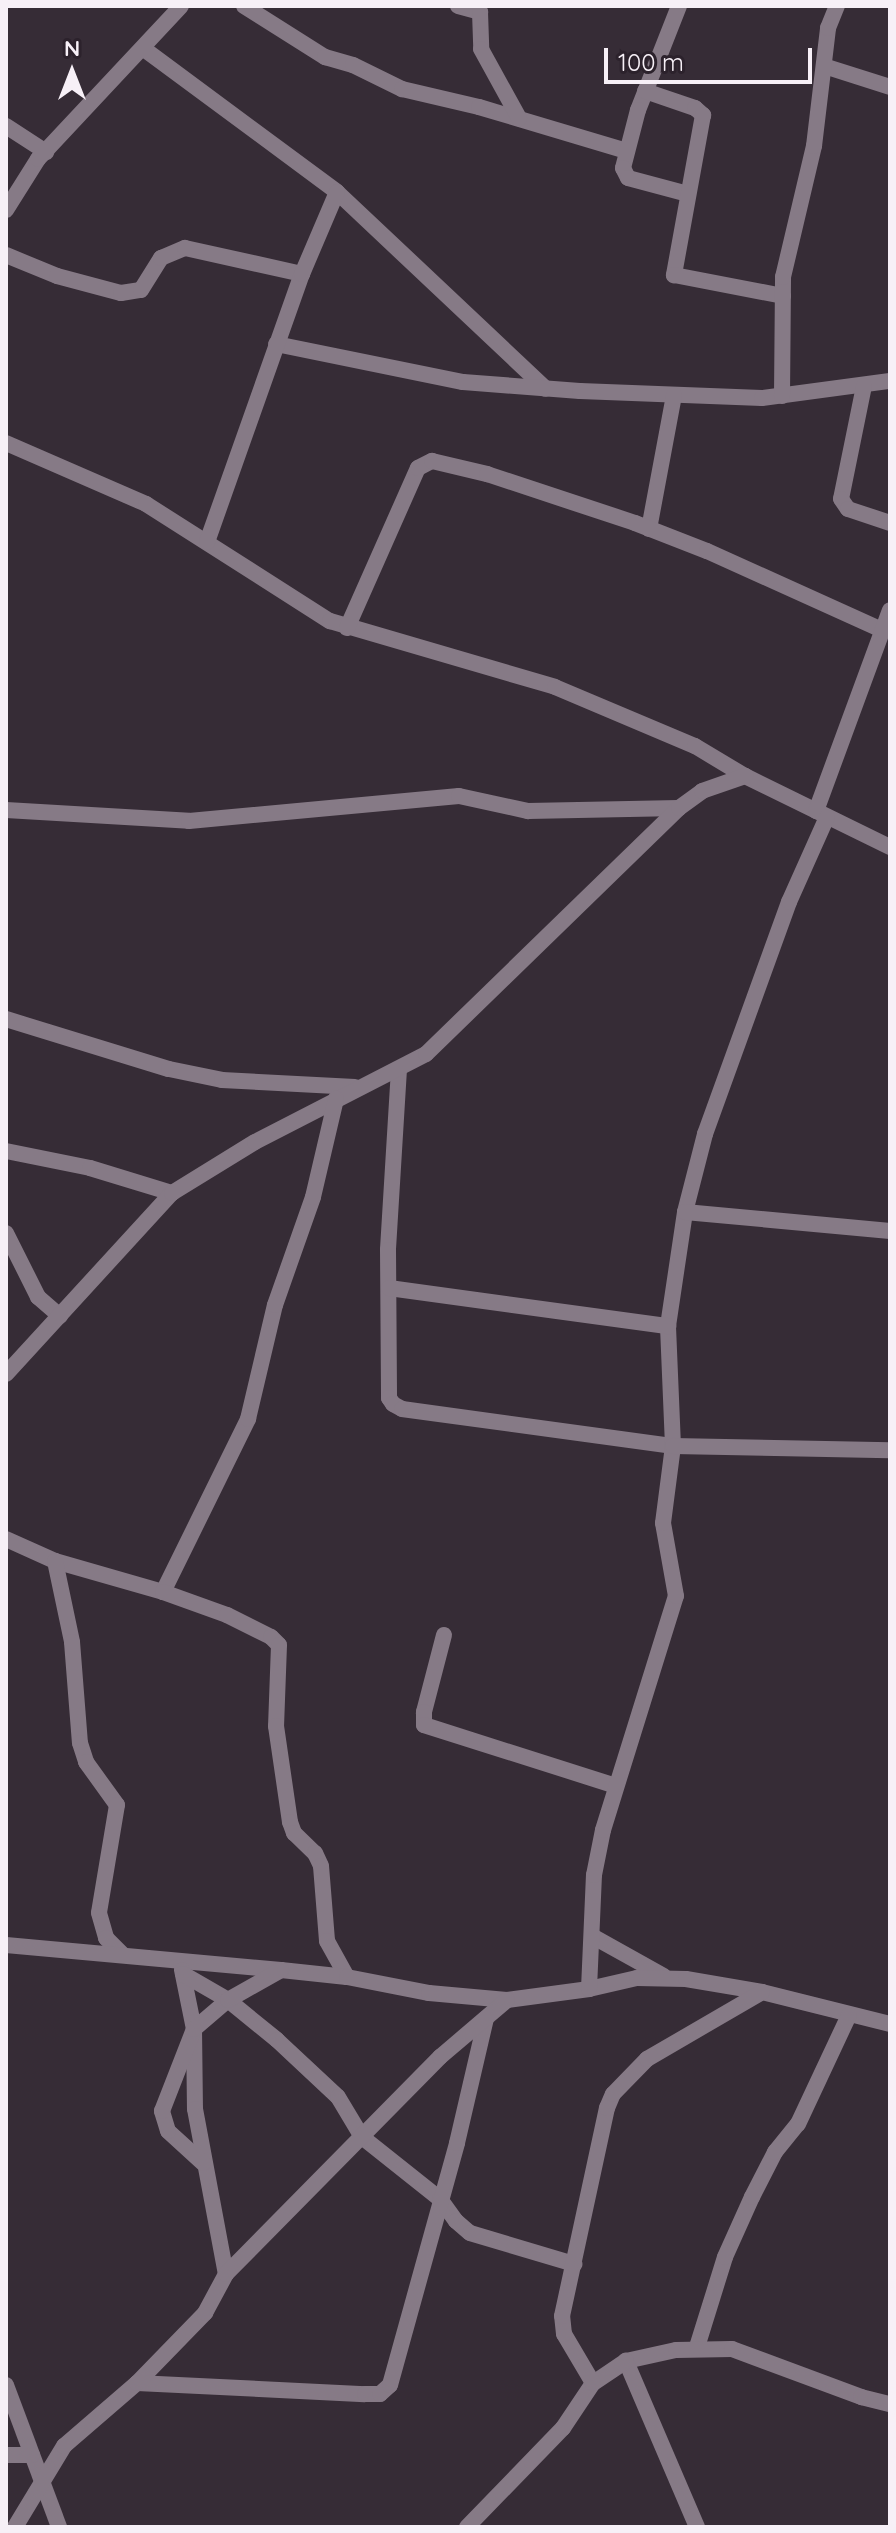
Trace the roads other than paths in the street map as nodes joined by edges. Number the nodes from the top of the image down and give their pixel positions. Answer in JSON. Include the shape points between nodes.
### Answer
{"nodes":[{"id":1,"x":181,"y":6,"type":"edge"},
{"id":2,"x":244,"y":6,"type":"edge"},
{"id":3,"x":458,"y":6,"type":"edge"},
{"id":4,"x":679,"y":6,"type":"edge"},
{"id":5,"x":837,"y":6,"type":"edge"},
{"id":6,"x":144,"y":49,"type":"junction"},
{"id":7,"x":824,"y":66,"type":"junction"},
{"id":8,"x":890,"y":87,"type":"edge"},
{"id":9,"x":645,"y":91,"type":"junction"},
{"id":10,"x":519,"y":118,"type":"junction"},
{"id":11,"x":6,"y":126,"type":"edge"},
{"id":12,"x":627,"y":151,"type":"junction"},
{"id":13,"x":46,"y":152,"type":"junction"},
{"id":14,"x":337,"y":192,"type":"junction"},
{"id":15,"x":688,"y":194,"type":"junction"},
{"id":16,"x":6,"y":210,"type":"edge"},
{"id":17,"x":6,"y":255,"type":"edge"},
{"id":18,"x":302,"y":274,"type":"junction"},
{"id":19,"x":783,"y":296,"type":"junction"},
{"id":20,"x":276,"y":344,"type":"junction"},
{"id":21,"x":890,"y":381,"type":"edge"},
{"id":22,"x":864,"y":386,"type":"junction"},
{"id":23,"x":546,"y":389,"type":"junction"},
{"id":24,"x":674,"y":395,"type":"junction"},
{"id":25,"x":782,"y":396,"type":"junction"},
{"id":26,"x":6,"y":443,"type":"edge"},
{"id":27,"x":890,"y":523,"type":"edge"},
{"id":28,"x":649,"y":529,"type":"junction"},
{"id":29,"x":207,"y":542,"type":"junction"},
{"id":30,"x":890,"y":610,"type":"edge"},
{"id":31,"x":347,"y":628,"type":"junction"},
{"id":32,"x":882,"y":630,"type":"junction"},
{"id":33,"x":745,"y":776,"type":"junction"},
{"id":34,"x":679,"y":808,"type":"junction"},
{"id":35,"x":6,"y":810,"type":"edge"},
{"id":36,"x":822,"y":814,"type":"junction"},
{"id":37,"x":890,"y":847,"type":"edge"},
{"id":38,"x":6,"y":1019,"type":"edge"},
{"id":39,"x":399,"y":1069,"type":"junction"},
{"id":40,"x":359,"y":1087,"type":"junction"},
{"id":41,"x":336,"y":1099,"type":"junction"},
{"id":42,"x":6,"y":1151,"type":"edge"},
{"id":43,"x":172,"y":1193,"type":"junction"},
{"id":44,"x":685,"y":1212,"type":"junction"},
{"id":45,"x":890,"y":1231,"type":"edge"},
{"id":46,"x":6,"y":1233,"type":"edge"},
{"id":47,"x":389,"y":1288,"type":"junction"},
{"id":48,"x":60,"y":1316,"type":"junction"},
{"id":49,"x":668,"y":1326,"type":"junction"},
{"id":50,"x":6,"y":1374,"type":"edge"},
{"id":51,"x":673,"y":1446,"type":"junction"},
{"id":52,"x":890,"y":1450,"type":"edge"},
{"id":53,"x":6,"y":1539,"type":"edge"},
{"id":54,"x":55,"y":1561,"type":"junction"},
{"id":55,"x":163,"y":1592,"type":"junction"},
{"id":56,"x":444,"y":1635,"type":"dead end"},
{"id":57,"x":616,"y":1786,"type":"junction"},
{"id":58,"x":592,"y":1936,"type":"junction"},
{"id":59,"x":6,"y":1945,"type":"edge"},
{"id":60,"x":123,"y":1955,"type":"junction"},
{"id":61,"x":182,"y":1967,"type":"junction"},
{"id":62,"x":281,"y":1970,"type":"junction"},
{"id":63,"x":347,"y":1977,"type":"junction"},
{"id":64,"x":669,"y":1979,"type":"junction"},
{"id":65,"x":589,"y":1989,"type":"junction"},
{"id":66,"x":762,"y":1992,"type":"junction"},
{"id":67,"x":228,"y":2000,"type":"junction"},
{"id":68,"x":507,"y":2000,"type":"junction"},
{"id":69,"x":849,"y":2015,"type":"junction"},
{"id":70,"x":486,"y":2018,"type":"junction"},
{"id":71,"x":890,"y":2024,"type":"edge"},
{"id":72,"x":194,"y":2029,"type":"junction"},
{"id":73,"x":362,"y":2137,"type":"junction"},
{"id":74,"x":203,"y":2163,"type":"junction"},
{"id":75,"x":440,"y":2199,"type":"junction"},
{"id":76,"x":574,"y":2264,"type":"junction"},
{"id":77,"x":226,"y":2274,"type":"junction"},
{"id":78,"x":697,"y":2347,"type":"junction"},
{"id":79,"x":626,"y":2361,"type":"junction"},
{"id":80,"x":137,"y":2383,"type":"junction"},
{"id":81,"x":593,"y":2383,"type":"junction"},
{"id":82,"x":6,"y":2385,"type":"edge"},
{"id":83,"x":890,"y":2404,"type":"edge"},
{"id":84,"x":6,"y":2455,"type":"edge"},
{"id":85,"x":32,"y":2455,"type":"junction"},
{"id":86,"x":41,"y":2480,"type":"junction"},
{"id":87,"x":15,"y":2527,"type":"edge"},
{"id":88,"x":59,"y":2527,"type":"edge"},
{"id":89,"x":467,"y":2527,"type":"edge"},
{"id":90,"x":697,"y":2527,"type":"edge"}],
"edges":[{"from":1,"to":6,"type":"street"},
{"from":2,"to":10,"type":"street","via":[[325,57],[402,89]]},
{"from":3,"to":10,"type":"street","via":[[480,12],[481,49]]},
{"from":4,"to":9,"type":"street"},
{"from":5,"to":7,"type":"street","via":[[828,28]]},
{"from":6,"to":13,"type":"street"},
{"from":6,"to":14,"type":"street"},
{"from":7,"to":8,"type":"street"},
{"from":7,"to":19,"type":"street"},
{"from":9,"to":12,"type":"street"},
{"from":9,"to":15,"type":"street","via":[[703,115]]},
{"from":10,"to":12,"type":"street"},
{"from":11,"to":13,"type":"street"},
{"from":12,"to":15,"type":"street","via":[[623,168],[628,178]]},
{"from":13,"to":16,"type":"street"},
{"from":14,"to":18,"type":"street"},
{"from":14,"to":23,"type":"street"},
{"from":15,"to":19,"type":"street","via":[[673,269],[676,277]]},
{"from":17,"to":18,"type":"street","via":[[121,293],[141,290],[161,258],[185,248]]},
{"from":18,"to":20,"type":"street"},
{"from":19,"to":25,"type":"street"},
{"from":20,"to":23,"type":"street","via":[[463,382]]},
{"from":20,"to":29,"type":"street"},
{"from":21,"to":22,"type":"street"},
{"from":22,"to":25,"type":"street"},
{"from":22,"to":27,"type":"street","via":[[841,499],[848,509]]},
{"from":23,"to":24,"type":"street"},
{"from":24,"to":25,"type":"street"},
{"from":24,"to":28,"type":"street"},
{"from":26,"to":29,"type":"street","via":[[137,500]]},
{"from":28,"to":31,"type":"street","via":[[487,474],[425,462]]},
{"from":28,"to":32,"type":"street"},
{"from":29,"to":31,"type":"street"},
{"from":30,"to":32,"type":"street"},
{"from":31,"to":33,"type":"street","via":[[555,687],[695,746]]},
{"from":32,"to":36,"type":"street"},
{"from":33,"to":34,"type":"street","via":[[702,791]]},
{"from":33,"to":36,"type":"street"},
{"from":34,"to":35,"type":"street","via":[[528,811],[459,796],[189,821]]},
{"from":34,"to":39,"type":"street","via":[[451,1034]]},
{"from":36,"to":37,"type":"street"},
{"from":36,"to":44,"type":"street","via":[[705,1134]]},
{"from":38,"to":40,"type":"street","via":[[222,1080]]},
{"from":39,"to":40,"type":"street"},
{"from":39,"to":47,"type":"street"},
{"from":40,"to":41,"type":"street"},
{"from":41,"to":43,"type":"street"},
{"from":41,"to":55,"type":"street","via":[[313,1197],[275,1305],[248,1419]]},
{"from":42,"to":43,"type":"street","via":[[75,1164]]},
{"from":43,"to":48,"type":"street"},
{"from":44,"to":45,"type":"street"},
{"from":44,"to":49,"type":"street"},
{"from":46,"to":48,"type":"street","via":[[38,1297]]},
{"from":47,"to":49,"type":"street"},
{"from":47,"to":51,"type":"street","via":[[393,1404]]},
{"from":48,"to":50,"type":"street"},
{"from":49,"to":51,"type":"street"},
{"from":51,"to":52,"type":"street"},
{"from":51,"to":57,"type":"street","via":[[663,1523],[676,1596]]},
{"from":53,"to":54,"type":"street"},
{"from":54,"to":55,"type":"street"},
{"from":54,"to":60,"type":"street","via":[[72,1642],[80,1743],[86,1762],[117,1805],[99,1913],[106,1938]]},
{"from":55,"to":63,"type":"street","via":[[227,1615],[279,1645],[276,1726],[290,1822],[321,1866],[327,1941]]},
{"from":56,"to":57,"type":"street","via":[[424,1725]]},
{"from":57,"to":58,"type":"street","via":[[594,1875]]},
{"from":58,"to":64,"type":"street"},
{"from":58,"to":65,"type":"street"},
{"from":59,"to":60,"type":"street"},
{"from":60,"to":61,"type":"street"},
{"from":61,"to":62,"type":"street"},
{"from":61,"to":67,"type":"street"},
{"from":61,"to":72,"type":"street"},
{"from":62,"to":63,"type":"street"},
{"from":62,"to":67,"type":"street"},
{"from":63,"to":68,"type":"street","via":[[429,1993]]},
{"from":64,"to":65,"type":"street","via":[[637,1978]]},
{"from":64,"to":66,"type":"street"},
{"from":65,"to":68,"type":"street"},
{"from":66,"to":69,"type":"street"},
{"from":66,"to":76,"type":"street","via":[[647,2059],[613,2094]]},
{"from":67,"to":72,"type":"street"},
{"from":67,"to":73,"type":"street","via":[[338,2097]]},
{"from":68,"to":70,"type":"street"},
{"from":69,"to":71,"type":"street"},
{"from":69,"to":78,"type":"street","via":[[798,2124],[775,2152],[752,2197],[725,2257]]},
{"from":70,"to":73,"type":"street"},
{"from":70,"to":75,"type":"street"},
{"from":72,"to":74,"type":"street","via":[[195,2109]]},
{"from":72,"to":74,"type":"street","via":[[162,2111],[168,2131]]},
{"from":73,"to":75,"type":"street"},
{"from":73,"to":77,"type":"street"},
{"from":74,"to":77,"type":"street"},
{"from":75,"to":76,"type":"street","via":[[470,2233]]},
{"from":75,"to":80,"type":"street","via":[[390,2385],[380,2394]]},
{"from":76,"to":81,"type":"street","via":[[562,2327]]},
{"from":77,"to":80,"type":"street","via":[[205,2313]]},
{"from":78,"to":79,"type":"street"},
{"from":78,"to":83,"type":"street","via":[[732,2349]]},
{"from":79,"to":81,"type":"street"},
{"from":79,"to":90,"type":"street"},
{"from":80,"to":86,"type":"street","via":[[64,2446]]},
{"from":81,"to":89,"type":"street","via":[[563,2428]]},
{"from":82,"to":85,"type":"street"},
{"from":84,"to":85,"type":"street"},
{"from":85,"to":86,"type":"street"},
{"from":86,"to":87,"type":"street"},
{"from":86,"to":88,"type":"street"}]}
